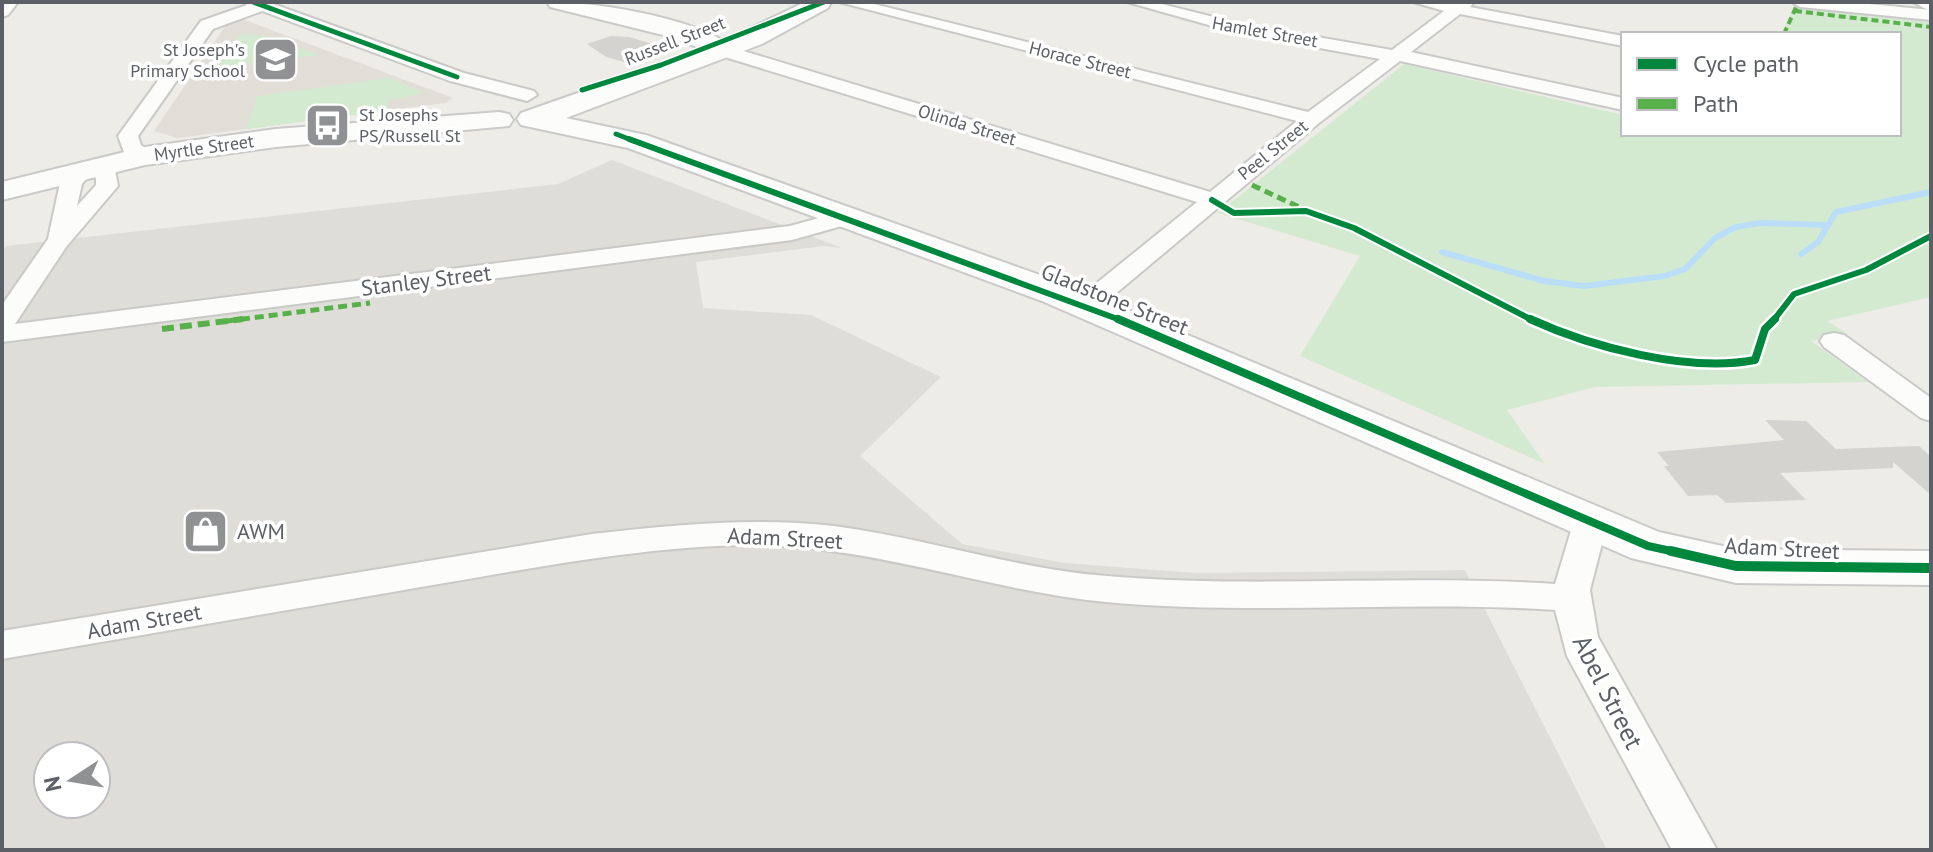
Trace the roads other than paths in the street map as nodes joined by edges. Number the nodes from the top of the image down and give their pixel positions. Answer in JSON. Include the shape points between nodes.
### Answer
{"nodes":[{"id":1,"x":10,"y":2,"type":"edge"},
{"id":2,"x":847,"y":2,"type":"edge"},
{"id":3,"x":1135,"y":2,"type":"edge"},
{"id":4,"x":1421,"y":2,"type":"edge"},
{"id":5,"x":1800,"y":2,"type":"edge"},
{"id":6,"x":1924,"y":2,"type":"edge"},
{"id":7,"x":822,"y":3,"type":"edge"},
{"id":8,"x":257,"y":4,"type":"edge"},
{"id":9,"x":567,"y":4,"type":"edge"},
{"id":10,"x":1931,"y":5,"type":"edge"},
{"id":11,"x":1462,"y":6,"type":"edge"},
{"id":12,"x":2,"y":12,"type":"edge"},
{"id":13,"x":1931,"y":15,"type":"edge"},
{"id":14,"x":1621,"y":41,"type":"edge"},
{"id":15,"x":713,"y":47,"type":"junction"},
{"id":16,"x":1397,"y":56,"type":"junction"},
{"id":17,"x":457,"y":77,"type":"junction"},
{"id":18,"x":1621,"y":104,"type":"edge"},
{"id":19,"x":550,"y":105,"type":"junction"},
{"id":20,"x":488,"y":110,"type":"junction"},
{"id":21,"x":1312,"y":119,"type":"junction"},
{"id":22,"x":616,"y":134,"type":"junction"},
{"id":23,"x":314,"y":136,"type":"junction"},
{"id":24,"x":136,"y":146,"type":"junction"},
{"id":25,"x":88,"y":170,"type":"junction"},
{"id":26,"x":2,"y":191,"type":"edge"},
{"id":27,"x":1212,"y":200,"type":"junction"},
{"id":28,"x":848,"y":217,"type":"junction"},
{"id":29,"x":1086,"y":305,"type":"junction"},
{"id":30,"x":2,"y":324,"type":"edge"},
{"id":31,"x":2,"y":334,"type":"edge"},
{"id":32,"x":1834,"y":341,"type":"dead end"},
{"id":33,"x":1931,"y":412,"type":"edge"},
{"id":34,"x":1590,"y":524,"type":"junction"},
{"id":35,"x":1931,"y":568,"type":"edge"},
{"id":36,"x":1571,"y":598,"type":"junction"},
{"id":37,"x":2,"y":645,"type":"edge"},
{"id":38,"x":1695,"y":850,"type":"edge"}],
"edges":[{"from":1,"to":12,"type":"street"},
{"from":2,"to":21,"type":"street","name":"Horace Street"},
{"from":3,"to":16,"type":"street","name":"Hamlet Street","via":[[1227,26]]},
{"from":4,"to":11,"type":"street"},
{"from":5,"to":13,"type":"street"},
{"from":6,"to":10,"type":"main road"},
{"from":7,"to":15,"type":"main road","name":"Russell Street","via":[[774,30]]},
{"from":8,"to":17,"type":"street","name":"Gladstone Street"},
{"from":8,"to":24,"type":"street","via":[[207,25]]},
{"from":9,"to":15,"type":"main road","name":"Olinda Street"},
{"from":11,"to":14,"type":"street"},
{"from":11,"to":16,"type":"street","name":"Peel Street"},
{"from":15,"to":19,"type":"main road","name":"Russell Street"},
{"from":15,"to":27,"type":"street","name":"Olinda Street"},
{"from":16,"to":18,"type":"street","name":"Hamlet Street"},
{"from":16,"to":21,"type":"street","name":"Peel Street"},
{"from":17,"to":19,"type":"street","name":"Gladstone Street"},
{"from":17,"to":20,"type":"street","name":"Gladstone Street"},
{"from":19,"to":20,"type":"main road","name":"Myrtle Street"},
{"from":19,"to":22,"type":"main road","name":"Gladstone Street"},
{"from":19,"to":22,"type":"main road","name":"Gladstone Street"},
{"from":20,"to":23,"type":"main road","name":"Myrtle Street"},
{"from":21,"to":27,"type":"street","name":"Peel Street"},
{"from":22,"to":28,"type":"main road","name":"Gladstone Street"},
{"from":23,"to":24,"type":"main road","name":"Myrtle Street"},
{"from":23,"to":25,"type":"main road","name":"Myrtle Street"},
{"from":24,"to":25,"type":"main road","name":"Myrtle Street"},
{"from":25,"to":26,"type":"main road","name":"Myrtle Street"},
{"from":25,"to":30,"type":"street","via":[[71,183],[57,243]]},
{"from":27,"to":29,"type":"street","name":"Peel Street"},
{"from":28,"to":29,"type":"main road","name":"Gladstone Street"},
{"from":28,"to":31,"type":"street","name":"Stanley Street","via":[[792,233]]},
{"from":29,"to":34,"type":"main road","name":"Gladstone Street"},
{"from":32,"to":33,"type":"street"},
{"from":34,"to":35,"type":"main road","name":"Adam Street","via":[[1677,555],[1736,566]]},
{"from":34,"to":36,"type":"street","name":"Abel Street","via":[[1575,563]]},
{"from":36,"to":37,"type":"street","name":"Adam Street","via":[[1108,590],[1017,577],[848,540],[727,534],[592,546]]},
{"from":36,"to":38,"type":"street","name":"Abel Street","via":[[1586,656]]}]}
